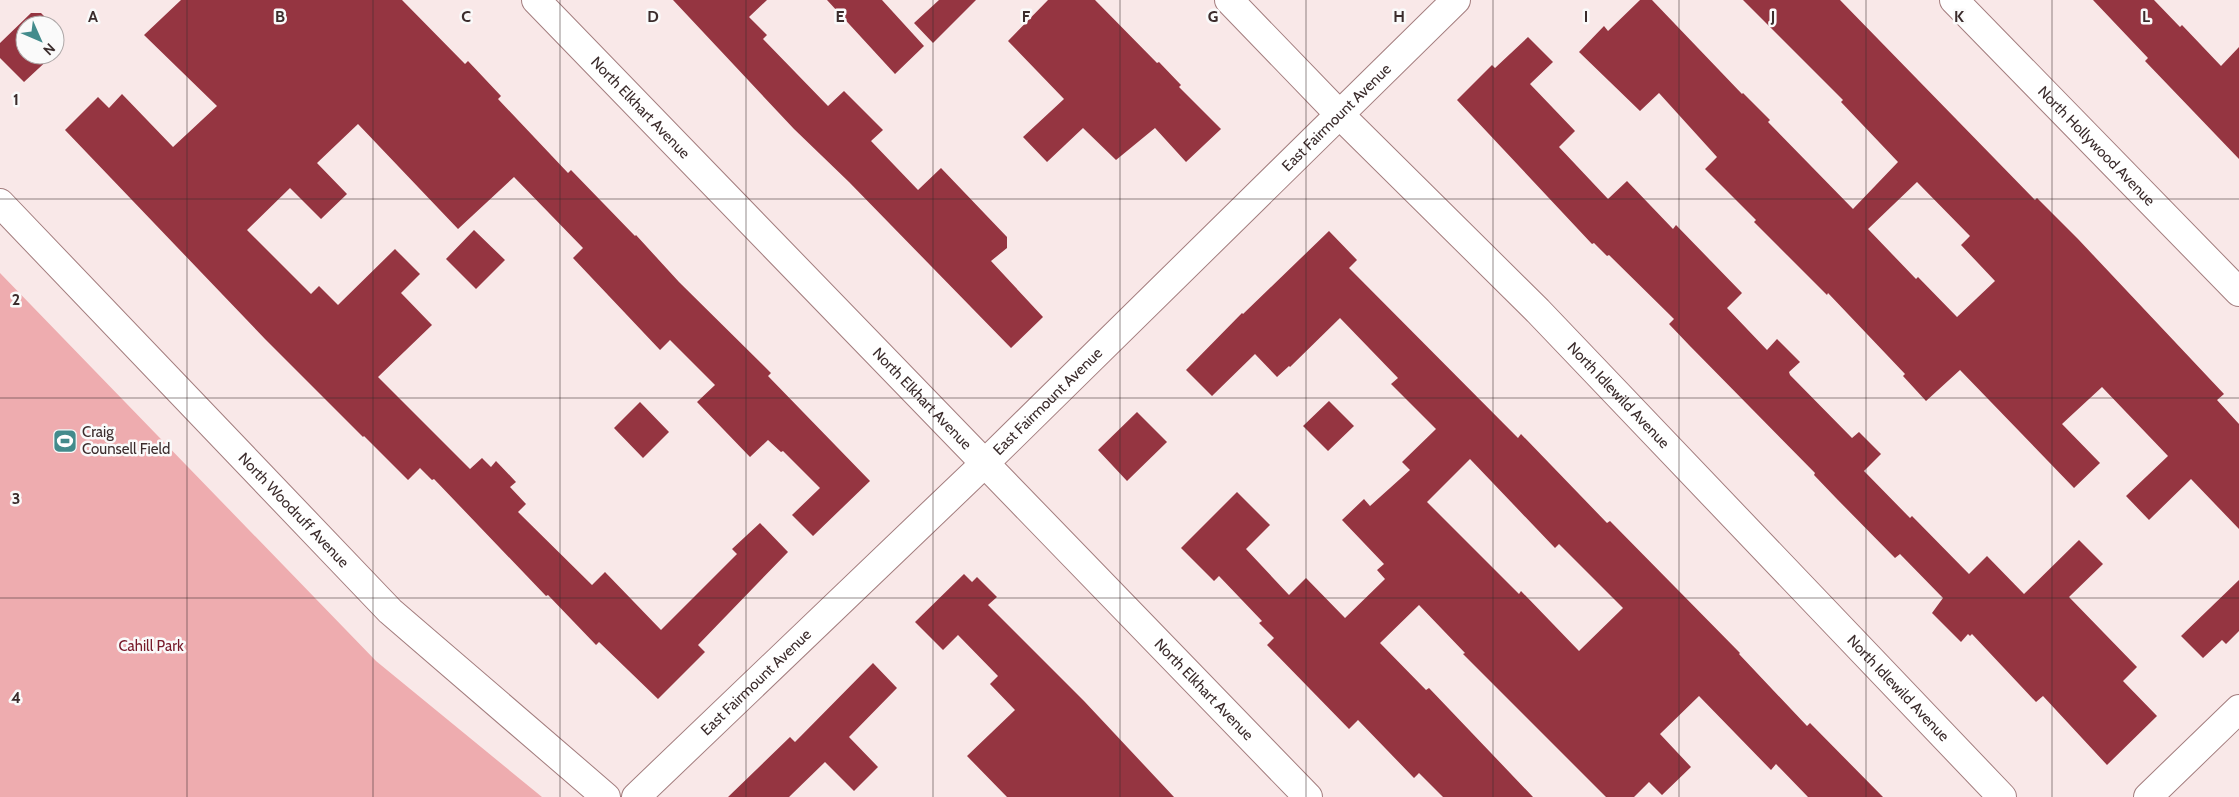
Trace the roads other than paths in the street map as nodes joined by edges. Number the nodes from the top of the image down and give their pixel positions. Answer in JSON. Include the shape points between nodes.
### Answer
{"nodes":[{"id":1,"x":536,"y":0,"type":"edge"},
{"id":2,"x":1229,"y":0,"type":"edge"},
{"id":3,"x":1456,"y":0,"type":"edge"},
{"id":4,"x":1954,"y":0,"type":"edge"},
{"id":5,"x":1339,"y":114,"type":"junction"},
{"id":6,"x":0,"y":203,"type":"edge"},
{"id":7,"x":2239,"y":292,"type":"edge"},
{"id":8,"x":985,"y":463,"type":"junction"},
{"id":9,"x":2239,"y":709,"type":"edge"},
{"id":10,"x":606,"y":797,"type":"edge"},
{"id":11,"x":636,"y":797,"type":"edge"},
{"id":12,"x":1308,"y":797,"type":"edge"},
{"id":13,"x":2002,"y":797,"type":"edge"},
{"id":14,"x":2148,"y":797,"type":"edge"}],
"edges":[{"from":1,"to":8,"type":"street","name":"North Elkhart Avenue"},
{"from":2,"to":5,"type":"street","name":"North Idlewild Avenue"},
{"from":3,"to":5,"type":"street","name":"East Fairmount Avenue"},
{"from":4,"to":7,"type":"street","name":"North Hollywood Avenue"},
{"from":5,"to":8,"type":"street","name":"East Fairmount Avenue"},
{"from":5,"to":13,"type":"street","name":"North Idlewild Avenue","via":[[1538,312]]},
{"from":6,"to":10,"type":"street","name":"North Woodruff Avenue","via":[[390,612]]},
{"from":8,"to":11,"type":"street","name":"East Fairmount Avenue"},
{"from":8,"to":12,"type":"street","name":"North Elkhart Avenue"},
{"from":9,"to":14,"type":"street"}]}
